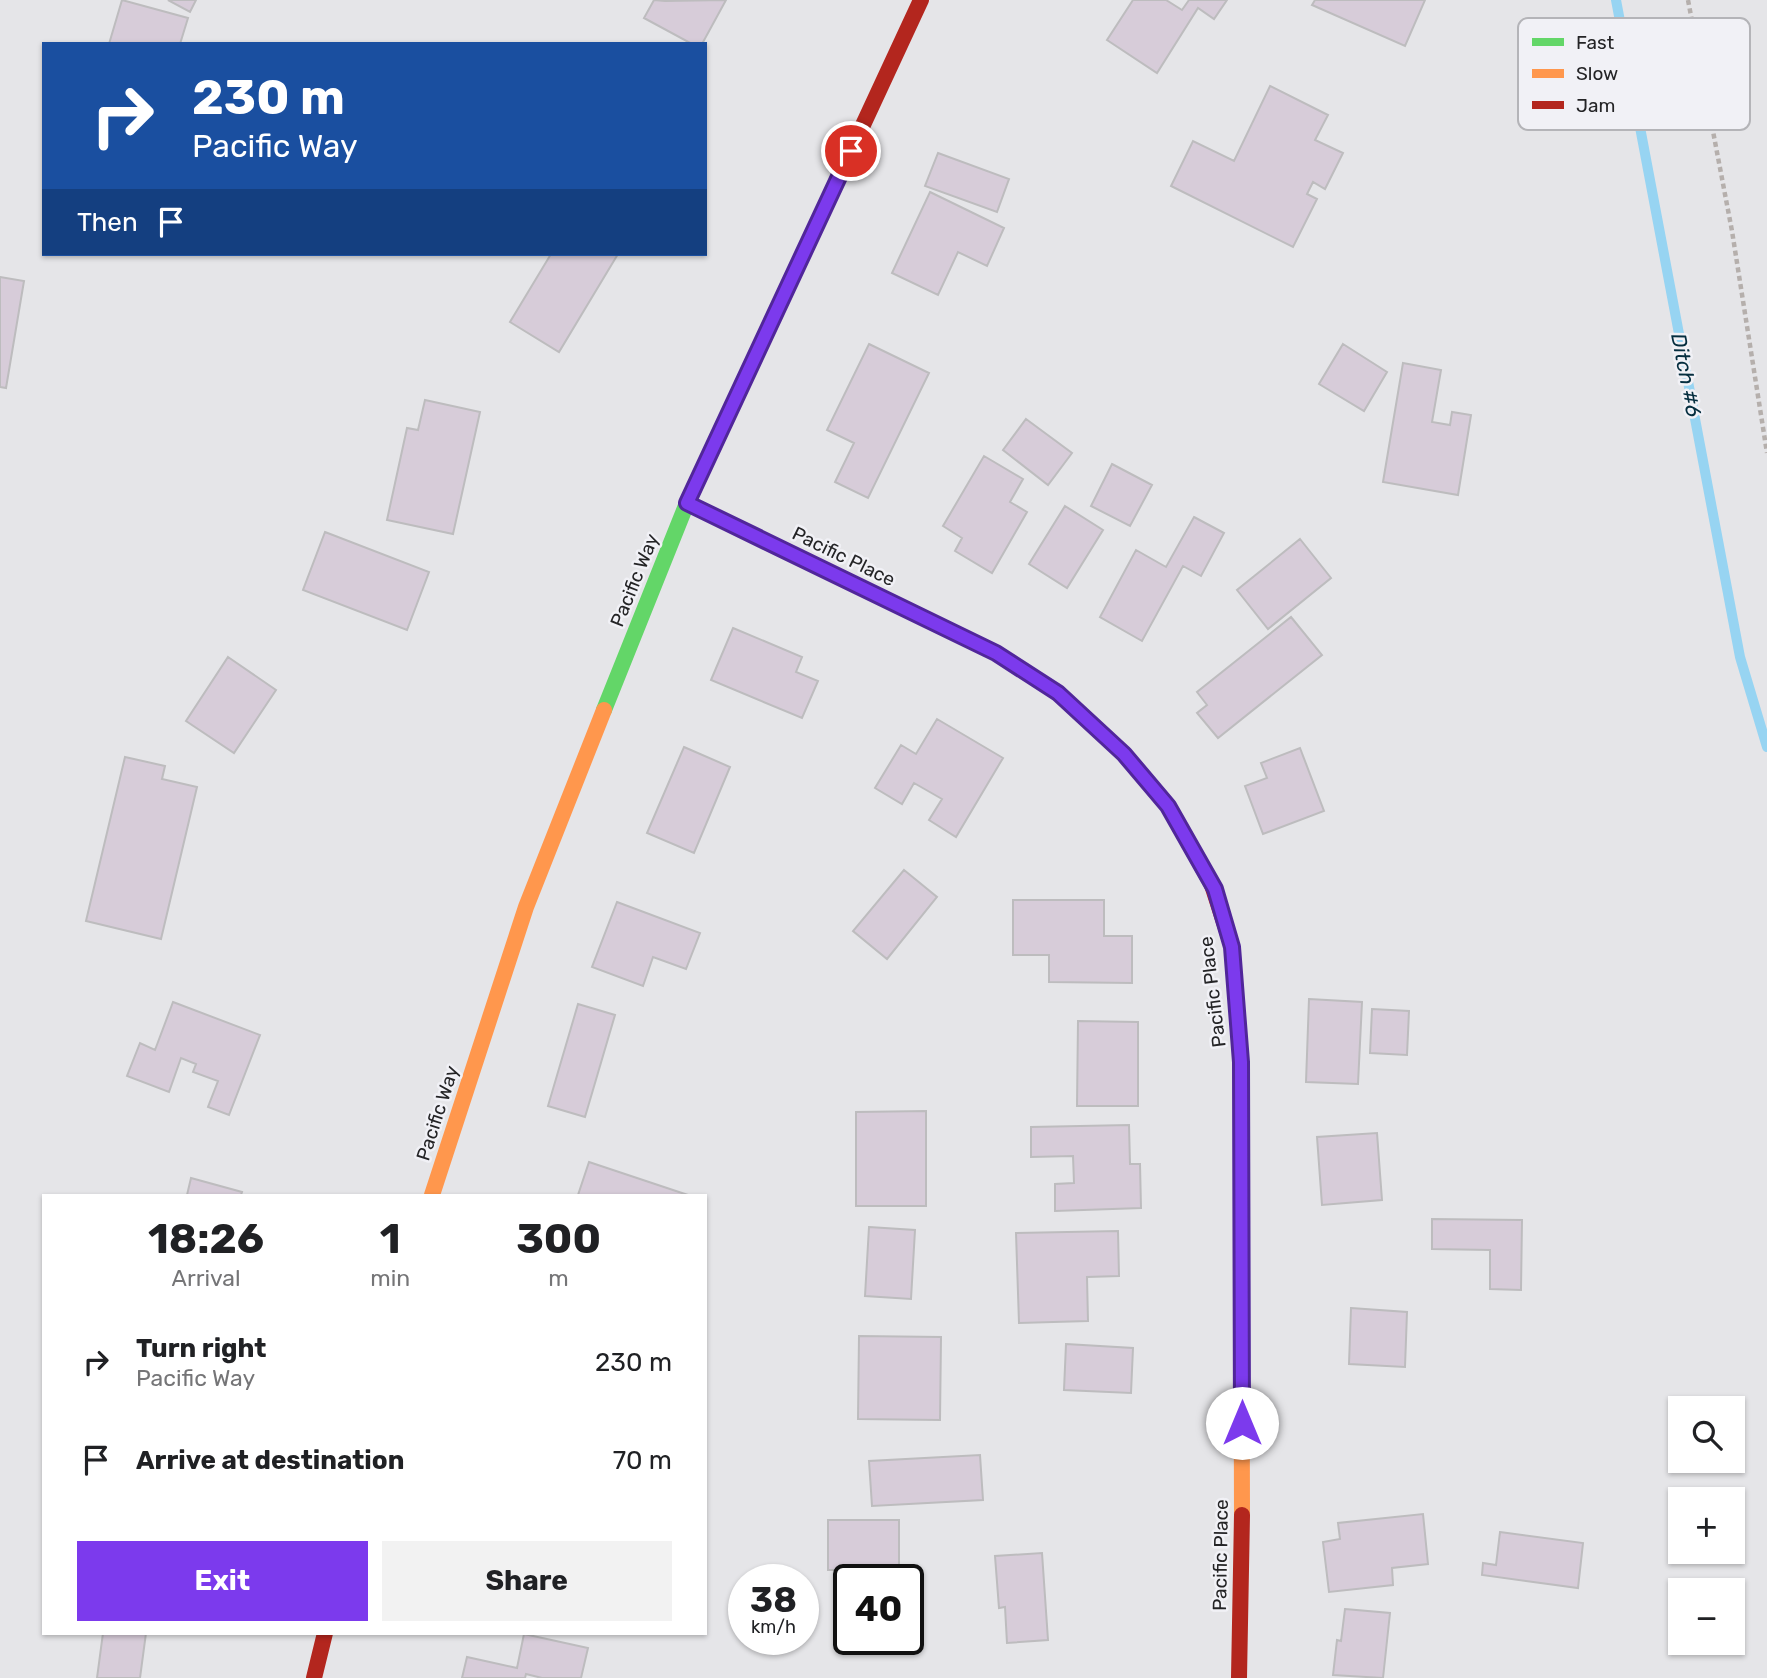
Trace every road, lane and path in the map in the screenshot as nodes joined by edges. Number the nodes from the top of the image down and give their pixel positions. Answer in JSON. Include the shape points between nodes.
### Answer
{"nodes":[{"id":1,"x":921,"y":0,"type":"edge"},
{"id":2,"x":1688,"y":0,"type":"edge"},
{"id":3,"x":1691,"y":18,"type":"edge"},
{"id":4,"x":1713,"y":130,"type":"edge"},
{"id":5,"x":1767,"y":453,"type":"edge"},
{"id":6,"x":687,"y":503,"type":"junction"},
{"id":7,"x":432,"y":1194,"type":"edge"},
{"id":8,"x":325,"y":1635,"type":"edge"},
{"id":9,"x":314,"y":1678,"type":"edge"},
{"id":10,"x":1239,"y":1678,"type":"edge"}],
"edges":[{"from":1,"to":6,"type":"street","name":"Pacific Way"},
{"from":2,"to":3,"type":"path"},
{"from":4,"to":5,"type":"path"},
{"from":6,"to":7,"type":"street","name":"Pacific Way","via":[[526,907]]},
{"from":6,"to":10,"type":"street","name":"Pacific Place","via":[[996,653],[1058,693],[1124,754],[1168,806],[1215,889],[1232,947],[1241,1062]]},
{"from":8,"to":9,"type":"street"}]}
